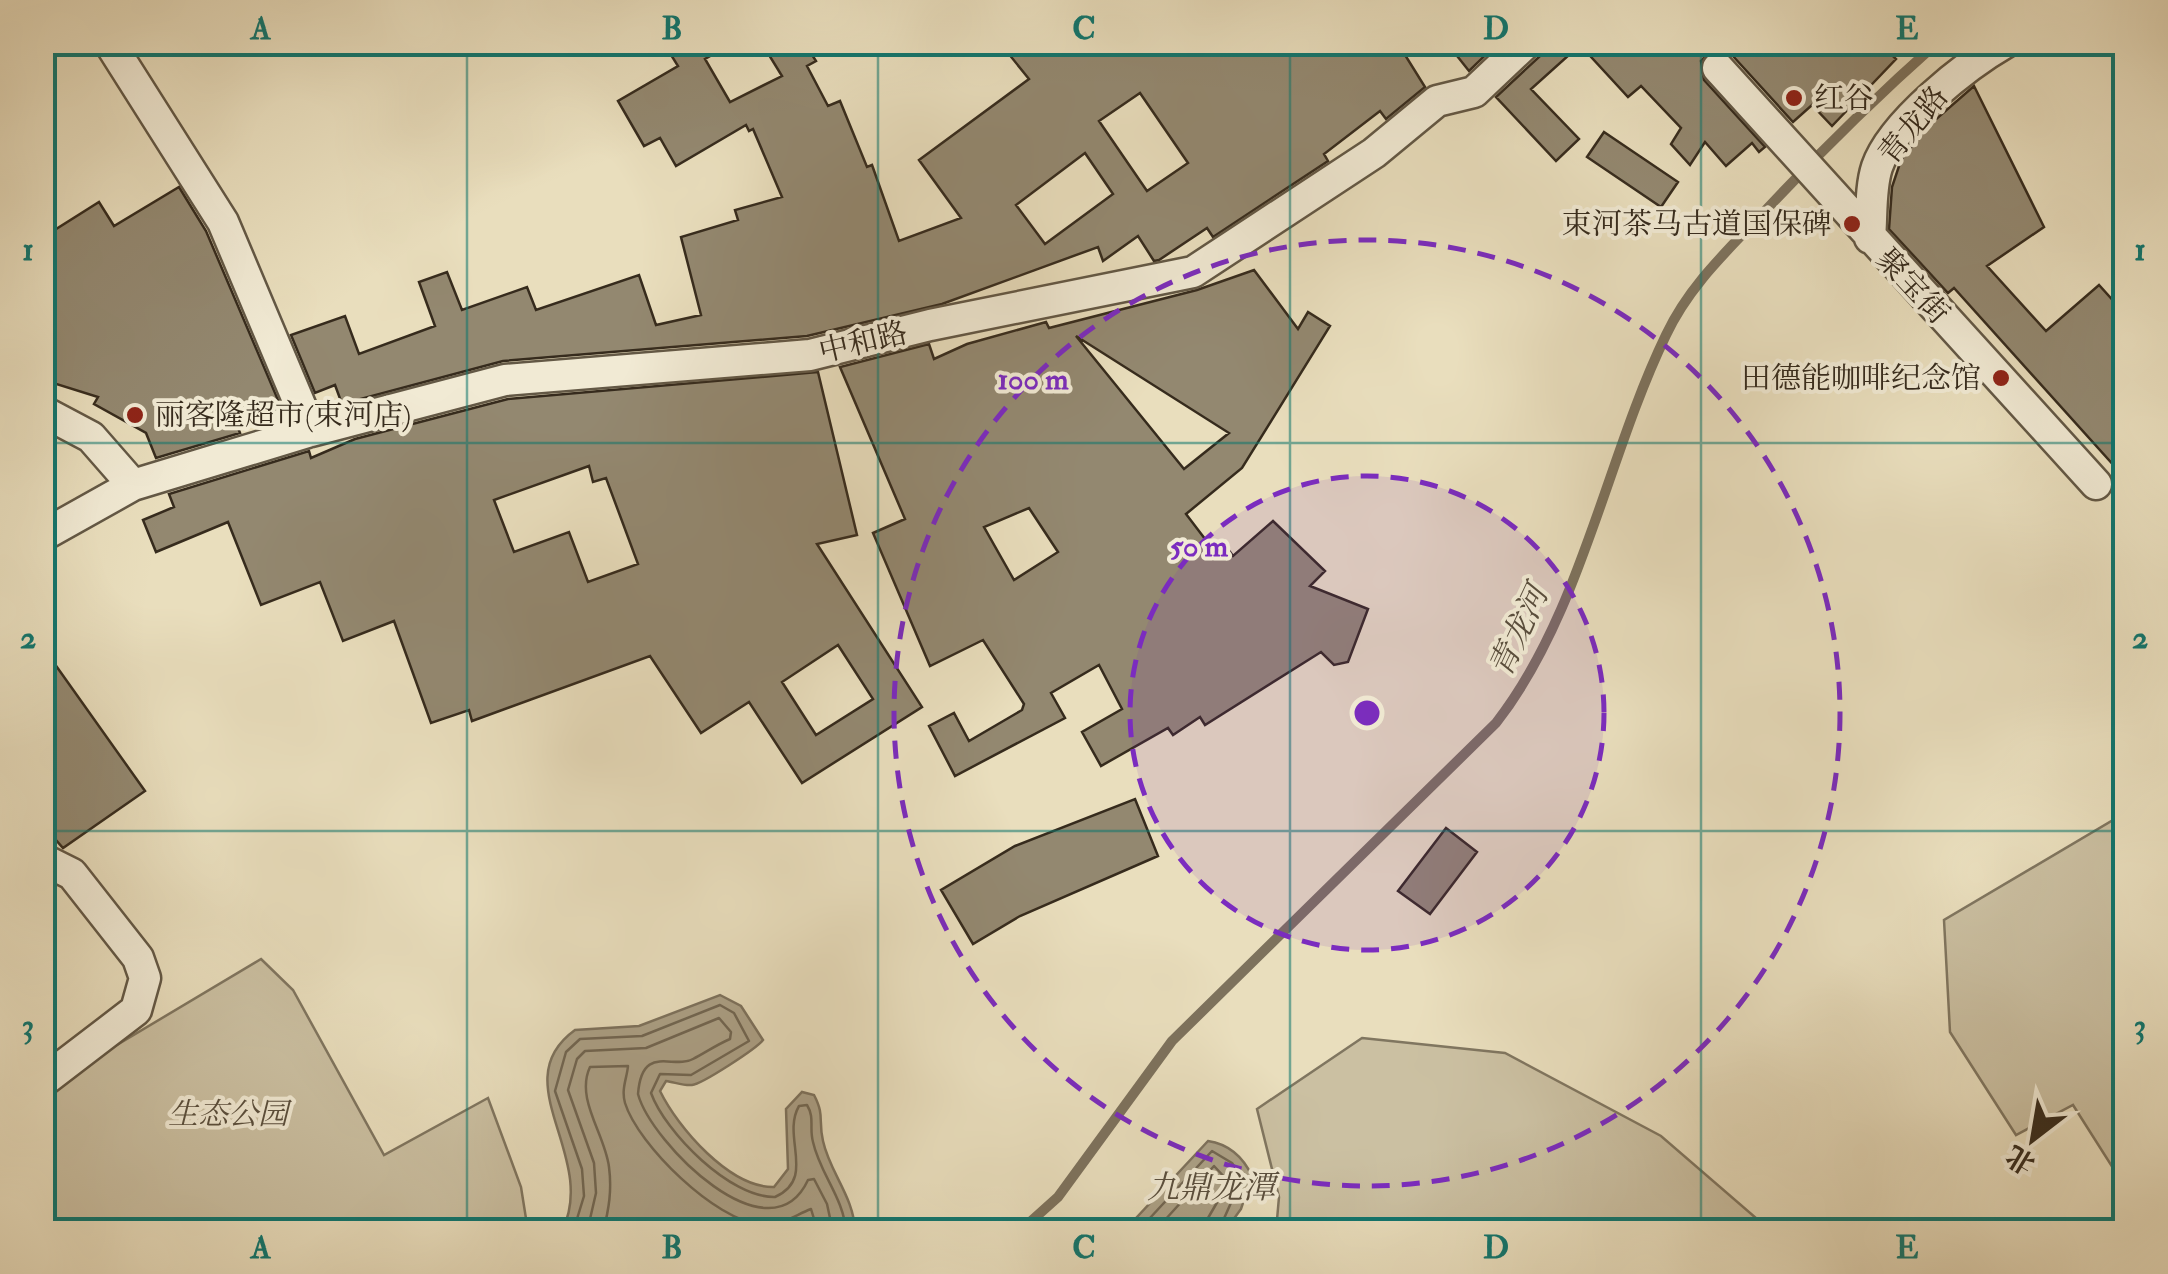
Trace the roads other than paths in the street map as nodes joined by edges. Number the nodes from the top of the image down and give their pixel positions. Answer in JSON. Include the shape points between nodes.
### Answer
{"nodes":[{"id":1,"x":109,"y":42,"type":"edge"},
{"id":2,"x":1527,"y":42,"type":"edge"},
{"id":3,"x":2006,"y":42,"type":"edge"},
{"id":4,"x":1718,"y":68,"type":"dead end"},
{"id":5,"x":1861,"y":229,"type":"junction"},
{"id":6,"x":42,"y":412,"type":"edge"},
{"id":7,"x":311,"y":431,"type":"junction"},
{"id":8,"x":2096,"y":484,"type":"dead end"},
{"id":9,"x":133,"y":485,"type":"junction"},
{"id":10,"x":42,"y":536,"type":"edge"},
{"id":11,"x":42,"y":859,"type":"edge"},
{"id":12,"x":42,"y":1082,"type":"edge"}],
"edges":[{"from":1,"to":7,"type":"street","via":[[223,222]]},
{"from":2,"to":7,"type":"street","name":"中和路","via":[[1474,92],[1437,100],[1374,152],[1193,272],[810,355],[505,380]]},
{"from":3,"to":5,"type":"street","name":"青龙路","via":[[1931,96],[1877,167]]},
{"from":4,"to":5,"type":"street","name":"聚宝街"},
{"from":5,"to":8,"type":"street","name":"聚宝街"},
{"from":6,"to":9,"type":"street","via":[[91,437]]},
{"from":7,"to":9,"type":"street","name":"中和路"},
{"from":9,"to":10,"type":"street","name":"中和路"},
{"from":11,"to":12,"type":"street","via":[[72,874],[138,958],[145,988],[136,1010]]}]}
